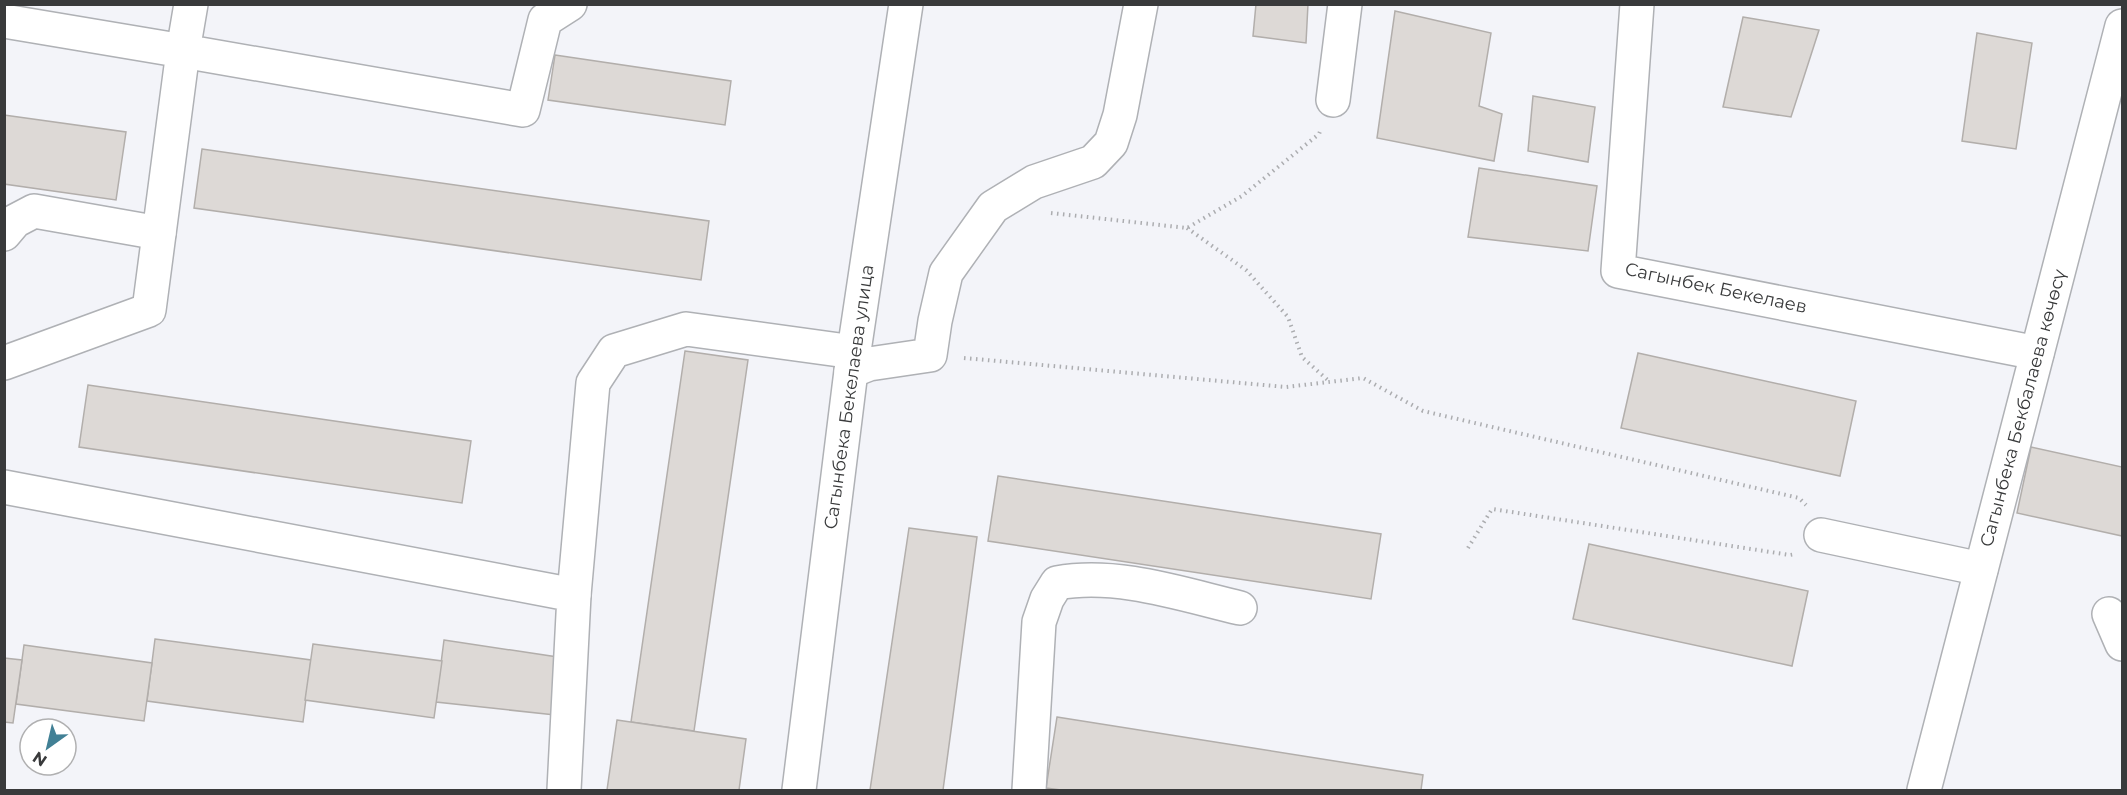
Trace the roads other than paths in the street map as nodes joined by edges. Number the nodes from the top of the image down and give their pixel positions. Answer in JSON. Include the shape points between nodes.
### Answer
{"nodes":[{"id":1,"x":191,"y":4,"type":"edge"},
{"id":2,"x":570,"y":4,"type":"edge"},
{"id":3,"x":906,"y":4,"type":"edge"},
{"id":4,"x":1141,"y":4,"type":"edge"},
{"id":5,"x":1345,"y":4,"type":"edge"},
{"id":6,"x":1637,"y":4,"type":"edge"},
{"id":7,"x":4,"y":21,"type":"edge"},
{"id":8,"x":2122,"y":26,"type":"edge"},
{"id":9,"x":183,"y":51,"type":"junction"},
{"id":10,"x":1333,"y":100,"type":"road end"},
{"id":11,"x":159,"y":233,"type":"junction"},
{"id":12,"x":4,"y":234,"type":"edge"},
{"id":13,"x":2037,"y":353,"type":"junction"},
{"id":14,"x":853,"y":361,"type":"junction"},
{"id":15,"x":4,"y":363,"type":"edge"},
{"id":16,"x":4,"y":487,"type":"edge"},
{"id":17,"x":1821,"y":535,"type":"road end"},
{"id":18,"x":1981,"y":569,"type":"junction"},
{"id":19,"x":574,"y":596,"type":"junction"},
{"id":20,"x":1240,"y":608,"type":"dead end"},
{"id":21,"x":2109,"y":614,"type":"dead end"},
{"id":22,"x":2122,"y":644,"type":"edge"},
{"id":23,"x":564,"y":790,"type":"edge"},
{"id":24,"x":799,"y":790,"type":"edge"},
{"id":25,"x":1029,"y":790,"type":"edge"},
{"id":26,"x":1924,"y":790,"type":"edge"}],
"edges":[{"from":1,"to":9,"type":"street"},
{"from":2,"to":9,"type":"street","via":[[545,20],[523,110]]},
{"from":3,"to":14,"type":"street","name":"Сагынбека Бекелаева улица"},
{"from":4,"to":14,"type":"street","via":[[1111,143],[1093,162],[1034,182],[993,207],[946,273],[930,355],[869,364]]},
{"from":5,"to":10,"type":"street"},
{"from":6,"to":13,"type":"street","name":"Сагынбек Бекелаев","via":[[1618,271]]},
{"from":7,"to":9,"type":"street"},
{"from":8,"to":13,"type":"street","name":"Сагынбека Бекбалаева көчөсү"},
{"from":9,"to":11,"type":"street"},
{"from":11,"to":12,"type":"street","via":[[34,211],[15,221]]},
{"from":11,"to":15,"type":"street","via":[[149,310]]},
{"from":13,"to":18,"type":"street","name":"Сагынбека Бекбалаева көчөсү"},
{"from":14,"to":19,"type":"street","via":[[686,329],[614,351],[593,383]]},
{"from":14,"to":24,"type":"street","name":"Сагынбека Бекелаева улица"},
{"from":16,"to":19,"type":"street"},
{"from":17,"to":18,"type":"street"},
{"from":18,"to":26,"type":"street","name":"Сагынбека Бекбалаева көчөсү"},
{"from":19,"to":23,"type":"street"},
{"from":20,"to":25,"type":"street","via":[[1143,585],[1080,579],[1057,583],[1039,622]]},
{"from":21,"to":22,"type":"street"}]}
